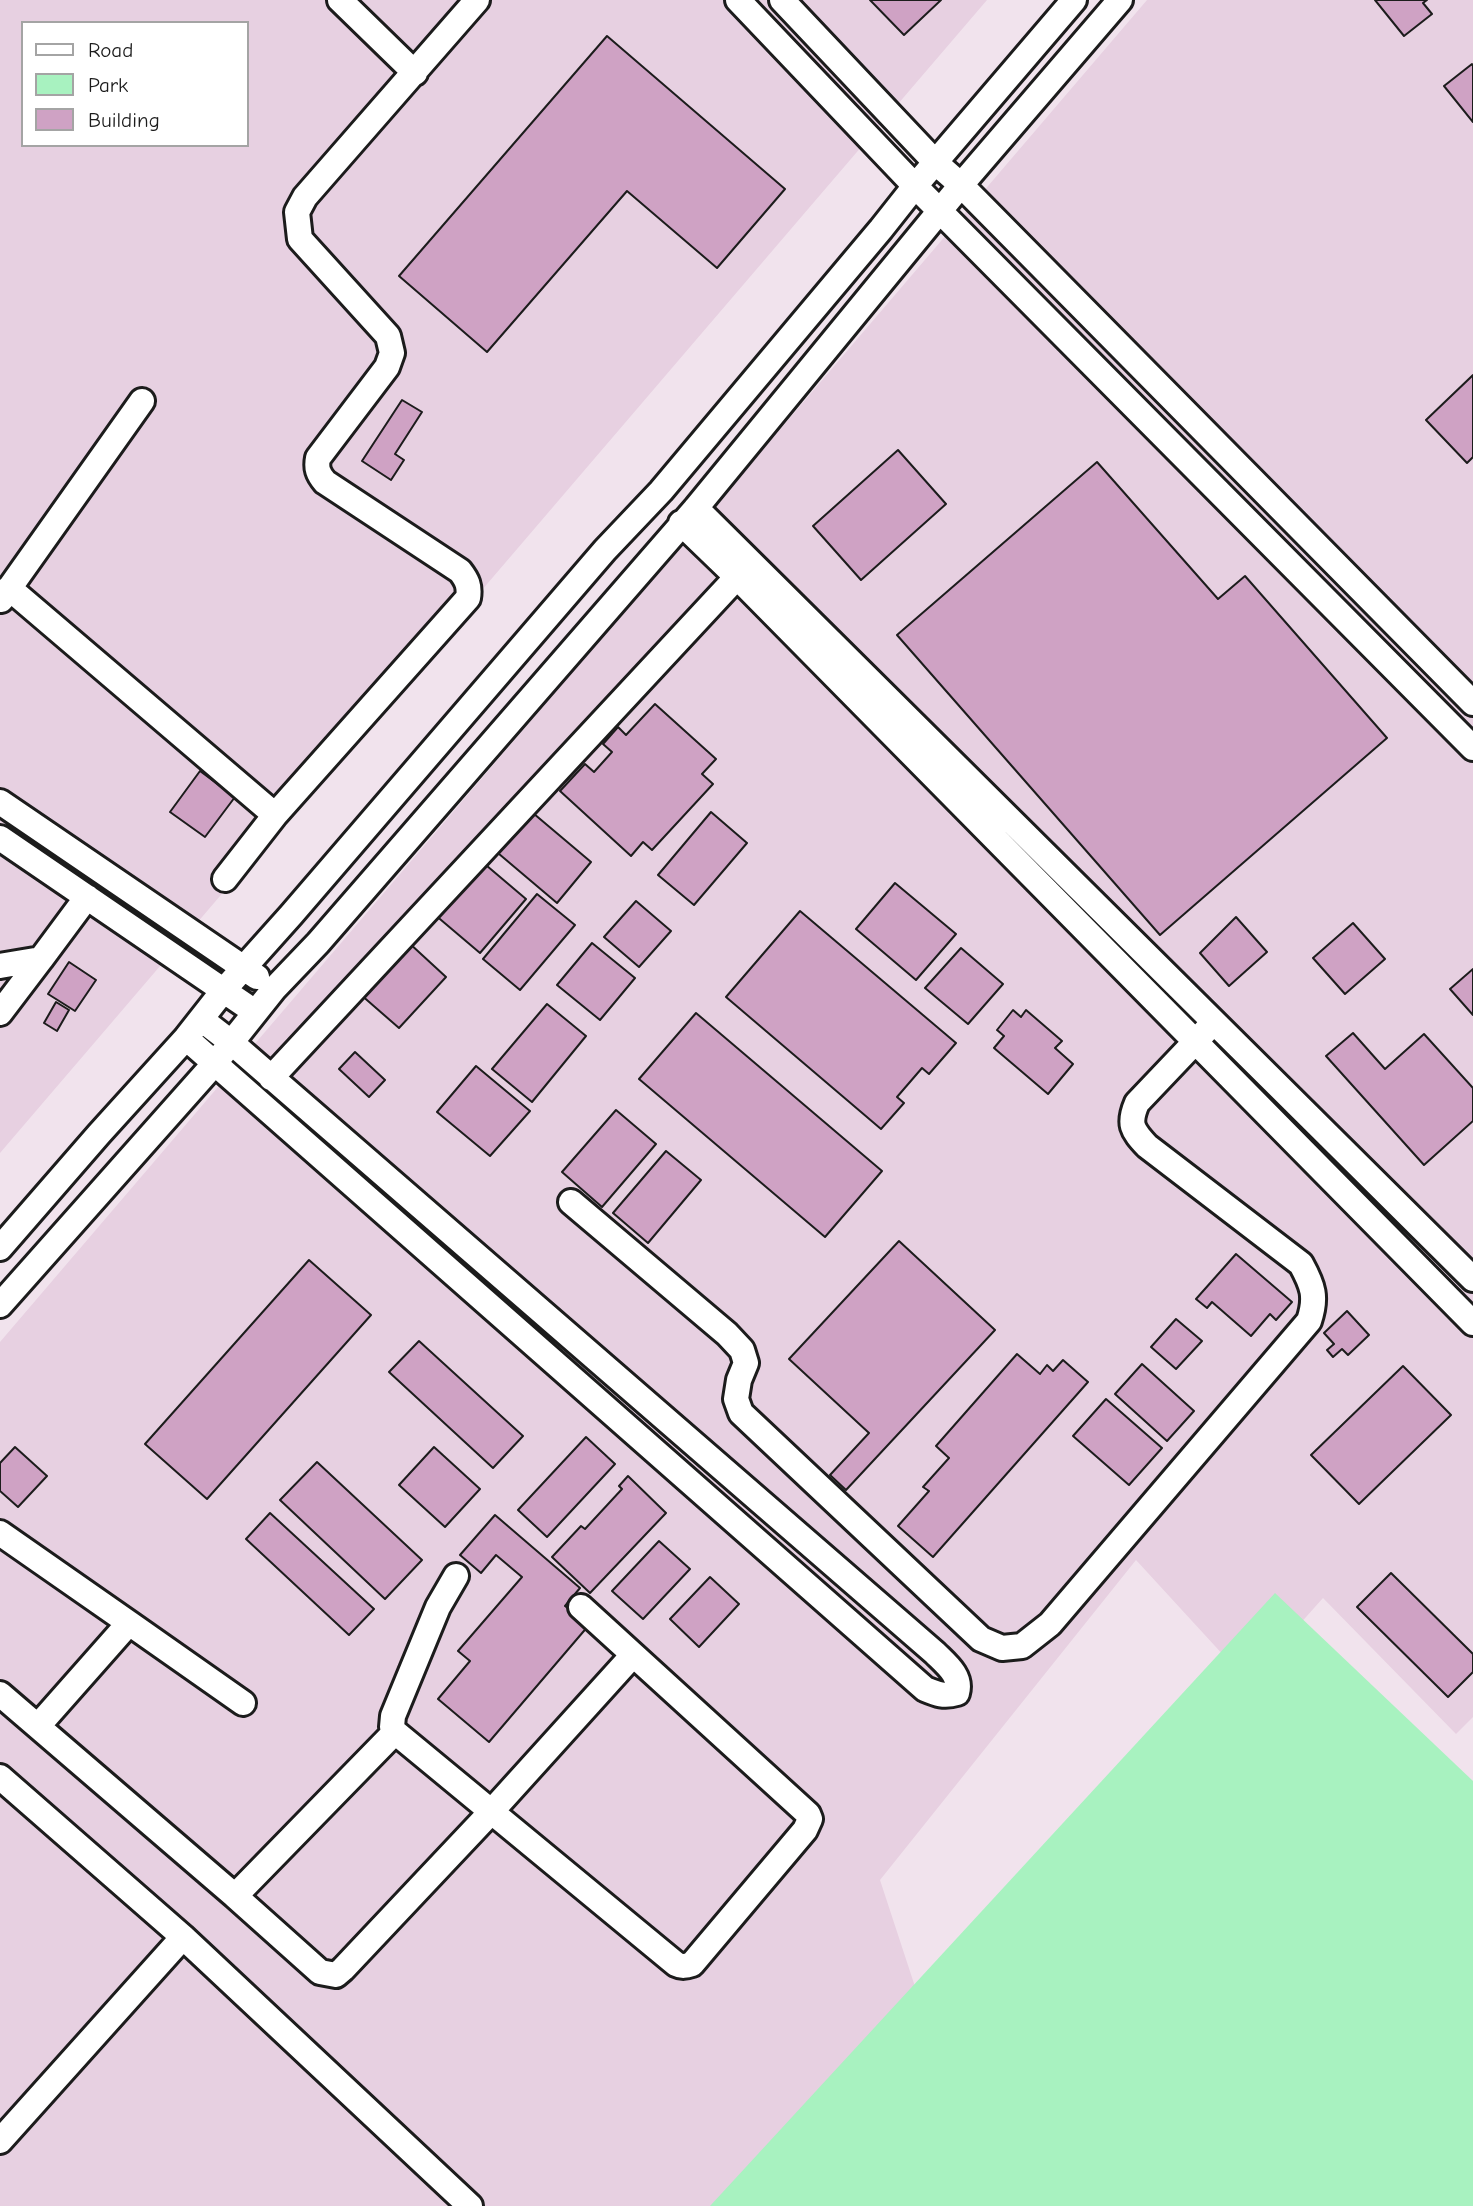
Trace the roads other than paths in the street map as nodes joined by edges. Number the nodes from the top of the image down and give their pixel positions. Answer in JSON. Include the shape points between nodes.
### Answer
{"nodes":[{"id":1,"x":340,"y":0,"type":"edge"},
{"id":2,"x":477,"y":0,"type":"edge"},
{"id":3,"x":738,"y":0,"type":"edge"},
{"id":4,"x":782,"y":0,"type":"edge"},
{"id":5,"x":1074,"y":0,"type":"edge"},
{"id":6,"x":1120,"y":0,"type":"edge"},
{"id":7,"x":415,"y":73,"type":"junction"},
{"id":8,"x":936,"y":163,"type":"junction"},
{"id":9,"x":961,"y":185,"type":"junction"},
{"id":10,"x":915,"y":186,"type":"junction"},
{"id":11,"x":940,"y":210,"type":"junction"},
{"id":12,"x":142,"y":401,"type":"dead end"},
{"id":13,"x":689,"y":516,"type":"junction"},
{"id":14,"x":737,"y":577,"type":"junction"},
{"id":15,"x":4,"y":594,"type":"edge"},
{"id":16,"x":1473,"y":704,"type":"edge"},
{"id":17,"x":1472,"y":746,"type":"edge"},
{"id":18,"x":0,"y":802,"type":"edge"},
{"id":19,"x":275,"y":815,"type":"junction"},
{"id":20,"x":0,"y":838,"type":"edge"},
{"id":21,"x":225,"y":879,"type":"dead end"},
{"id":22,"x":87,"y":897,"type":"junction"},
{"id":23,"x":41,"y":959,"type":"junction"},
{"id":24,"x":0,"y":966,"type":"edge"},
{"id":25,"x":244,"y":968,"type":"junction"},
{"id":26,"x":274,"y":989,"type":"junction"},
{"id":27,"x":223,"y":991,"type":"junction"},
{"id":28,"x":255,"y":1012,"type":"junction"},
{"id":29,"x":0,"y":1013,"type":"edge"},
{"id":30,"x":1214,"y":1022,"type":"junction"},
{"id":31,"x":193,"y":1029,"type":"junction"},
{"id":32,"x":1195,"y":1042,"type":"junction"},
{"id":33,"x":232,"y":1043,"type":"junction"},
{"id":34,"x":215,"y":1063,"type":"junction"},
{"id":35,"x":271,"y":1078,"type":"junction"},
{"id":36,"x":571,"y":1202,"type":"dead end"},
{"id":37,"x":0,"y":1248,"type":"edge"},
{"id":38,"x":1473,"y":1279,"type":"edge"},
{"id":39,"x":0,"y":1305,"type":"edge"},
{"id":40,"x":1473,"y":1323,"type":"edge"},
{"id":41,"x":0,"y":1533,"type":"edge"},
{"id":42,"x":456,"y":1576,"type":"dead end"},
{"id":43,"x":580,"y":1607,"type":"dead end"},
{"id":44,"x":129,"y":1623,"type":"junction"},
{"id":45,"x":633,"y":1655,"type":"junction"},
{"id":46,"x":0,"y":1694,"type":"edge"},
{"id":47,"x":243,"y":1703,"type":"dead end"},
{"id":48,"x":38,"y":1726,"type":"junction"},
{"id":49,"x":394,"y":1732,"type":"junction"},
{"id":50,"x":0,"y":1777,"type":"edge"},
{"id":51,"x":491,"y":1812,"type":"junction"},
{"id":52,"x":235,"y":1896,"type":"junction"},
{"id":53,"x":183,"y":1937,"type":"junction"},
{"id":54,"x":0,"y":2141,"type":"edge"},
{"id":55,"x":470,"y":2206,"type":"edge"}],
"edges":[{"from":1,"to":7,"type":"street"},
{"from":2,"to":7,"type":"street"},
{"from":3,"to":10,"type":"street"},
{"from":4,"to":8,"type":"street"},
{"from":5,"to":8,"type":"street"},
{"from":6,"to":9,"type":"street"},
{"from":7,"to":19,"type":"street","via":[[305,197],[297,212],[300,239],[388,337],[392,353],[387,367],[323,449],[316,466],[325,482],[460,571],[470,588],[468,598]]},
{"from":8,"to":9,"type":"street"},
{"from":8,"to":10,"type":"street"},
{"from":9,"to":11,"type":"street"},
{"from":9,"to":16,"type":"street"},
{"from":10,"to":11,"type":"street"},
{"from":10,"to":25,"type":"street","via":[[661,491]]},
{"from":11,"to":13,"type":"street"},
{"from":11,"to":17,"type":"street"},
{"from":12,"to":15,"type":"street"},
{"from":13,"to":14,"type":"street"},
{"from":13,"to":26,"type":"street"},
{"from":13,"to":30,"type":"street"},
{"from":14,"to":32,"type":"street"},
{"from":14,"to":35,"type":"street"},
{"from":15,"to":19,"type":"street"},
{"from":18,"to":25,"type":"street"},
{"from":19,"to":21,"type":"street"},
{"from":20,"to":22,"type":"street"},
{"from":22,"to":23,"type":"street"},
{"from":22,"to":27,"type":"street"},
{"from":23,"to":24,"type":"street"},
{"from":23,"to":29,"type":"street"},
{"from":25,"to":26,"type":"street"},
{"from":25,"to":27,"type":"street"},
{"from":26,"to":28,"type":"street"},
{"from":27,"to":28,"type":"street"},
{"from":27,"to":31,"type":"street"},
{"from":28,"to":33,"type":"street"},
{"from":30,"to":32,"type":"street"},
{"from":30,"to":38,"type":"street"},
{"from":31,"to":33,"type":"street"},
{"from":31,"to":34,"type":"street"},
{"from":31,"to":37,"type":"street"},
{"from":32,"to":36,"type":"street","via":[[1137,1103],[1131,1117],[1135,1133],[1301,1264],[1312,1285],[1314,1305],[1309,1321],[1050,1624],[1022,1646],[1002,1648],[981,1639],[741,1413],[736,1399],[746,1363],[742,1350]]},
{"from":32,"to":40,"type":"street"},
{"from":33,"to":34,"type":"street"},
{"from":33,"to":35,"type":"street"},
{"from":34,"to":35,"type":"street","via":[[925,1689],[939,1695],[957,1693],[959,1686],[951,1669],[935,1653]]},
{"from":34,"to":39,"type":"street"},
{"from":41,"to":44,"type":"street"},
{"from":42,"to":49,"type":"street","via":[[438,1607],[393,1716]]},
{"from":43,"to":45,"type":"street"},
{"from":44,"to":47,"type":"street"},
{"from":44,"to":48,"type":"street"},
{"from":45,"to":51,"type":"street"},
{"from":45,"to":51,"type":"street","via":[[810,1819],[692,1964],[676,1964]]},
{"from":46,"to":48,"type":"street"},
{"from":48,"to":52,"type":"street"},
{"from":49,"to":51,"type":"street"},
{"from":49,"to":52,"type":"street"},
{"from":50,"to":53,"type":"street"},
{"from":51,"to":52,"type":"street","via":[[336,1975],[320,1972]]},
{"from":53,"to":54,"type":"street"},
{"from":53,"to":55,"type":"street"}]}
